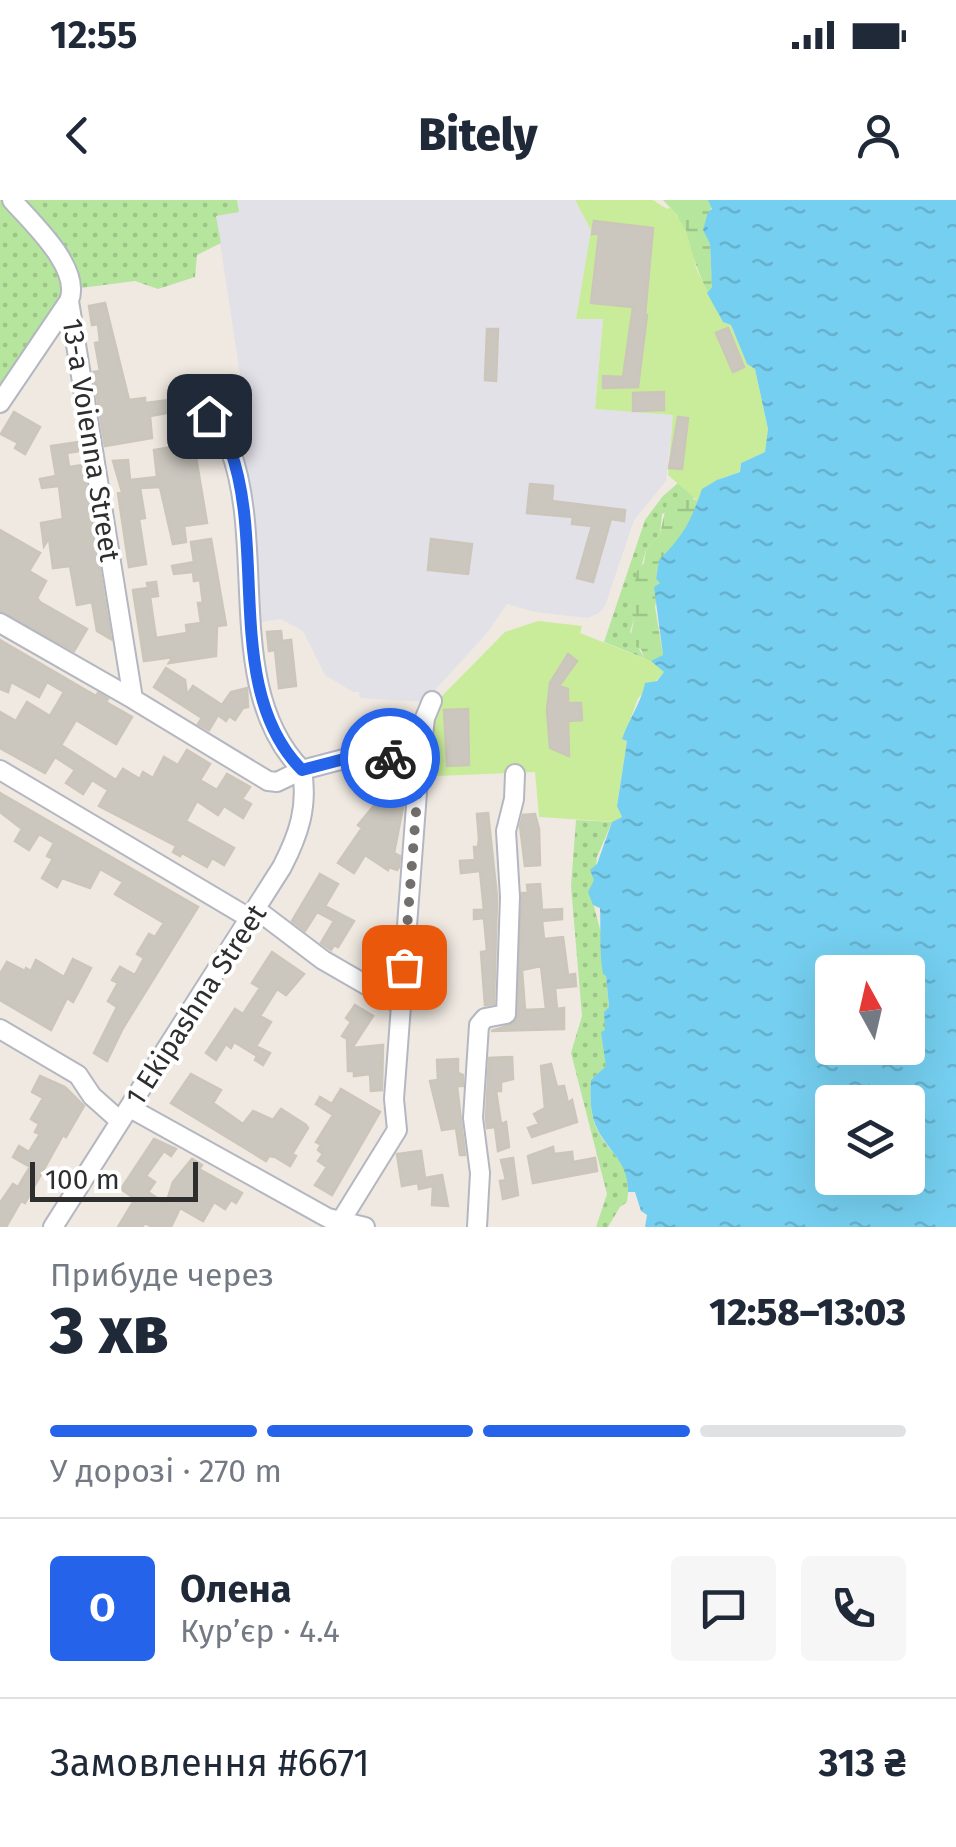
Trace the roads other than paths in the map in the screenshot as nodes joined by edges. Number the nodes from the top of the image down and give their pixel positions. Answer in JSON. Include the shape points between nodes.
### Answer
{"nodes":[{"id":1,"x":12,"y":200,"type":"edge"},
{"id":2,"x":69,"y":301,"type":"junction"},
{"id":3,"x":0,"y":403,"type":"edge"},
{"id":4,"x":209,"y":416,"type":"dead end"},
{"id":5,"x":0,"y":623,"type":"edge"},
{"id":6,"x":133,"y":698,"type":"junction"},
{"id":7,"x":432,"y":701,"type":"dead end"},
{"id":8,"x":0,"y":770,"type":"edge"},
{"id":9,"x":302,"y":770,"type":"junction"},
{"id":10,"x":419,"y":773,"type":"junction"},
{"id":11,"x":515,"y":774,"type":"dead end"},
{"id":12,"x":254,"y":914,"type":"junction"},
{"id":13,"x":401,"y":1005,"type":"junction"},
{"id":14,"x":0,"y":1028,"type":"edge"},
{"id":15,"x":125,"y":1114,"type":"junction"},
{"id":16,"x":338,"y":1224,"type":"edge"},
{"id":17,"x":53,"y":1227,"type":"edge"},
{"id":18,"x":365,"y":1227,"type":"edge"},
{"id":19,"x":477,"y":1227,"type":"edge"}],
"edges":[{"from":1,"to":2,"type":"street","name":"13-a Voienna Street","via":[[54,248],[73,288]]},
{"from":2,"to":3,"type":"street"},
{"from":2,"to":6,"type":"street","name":"13-a Voienna Street"},
{"from":4,"to":9,"type":"street","via":[[229,448],[244,511],[258,683],[286,754]]},
{"from":5,"to":6,"type":"street"},
{"from":6,"to":9,"type":"street","via":[[268,781]]},
{"from":7,"to":10,"type":"street"},
{"from":8,"to":12,"type":"street"},
{"from":9,"to":10,"type":"street","via":[[344,759],[391,758]]},
{"from":9,"to":12,"type":"street","name":"1 Ekipashna Street","via":[[306,796],[296,840]]},
{"from":10,"to":13,"type":"street"},
{"from":11,"to":19,"type":"street","via":[[506,832],[506,1014],[479,1025],[473,1118]]},
{"from":12,"to":13,"type":"street"},
{"from":12,"to":15,"type":"street","name":"1 Ekipashna Street"},
{"from":13,"to":16,"type":"street","via":[[397,1130]]},
{"from":14,"to":15,"type":"street","via":[[78,1075],[92,1096]]},
{"from":15,"to":16,"type":"street"},
{"from":15,"to":17,"type":"street","name":"1 Ekipashna Street"},
{"from":16,"to":18,"type":"street"}]}
